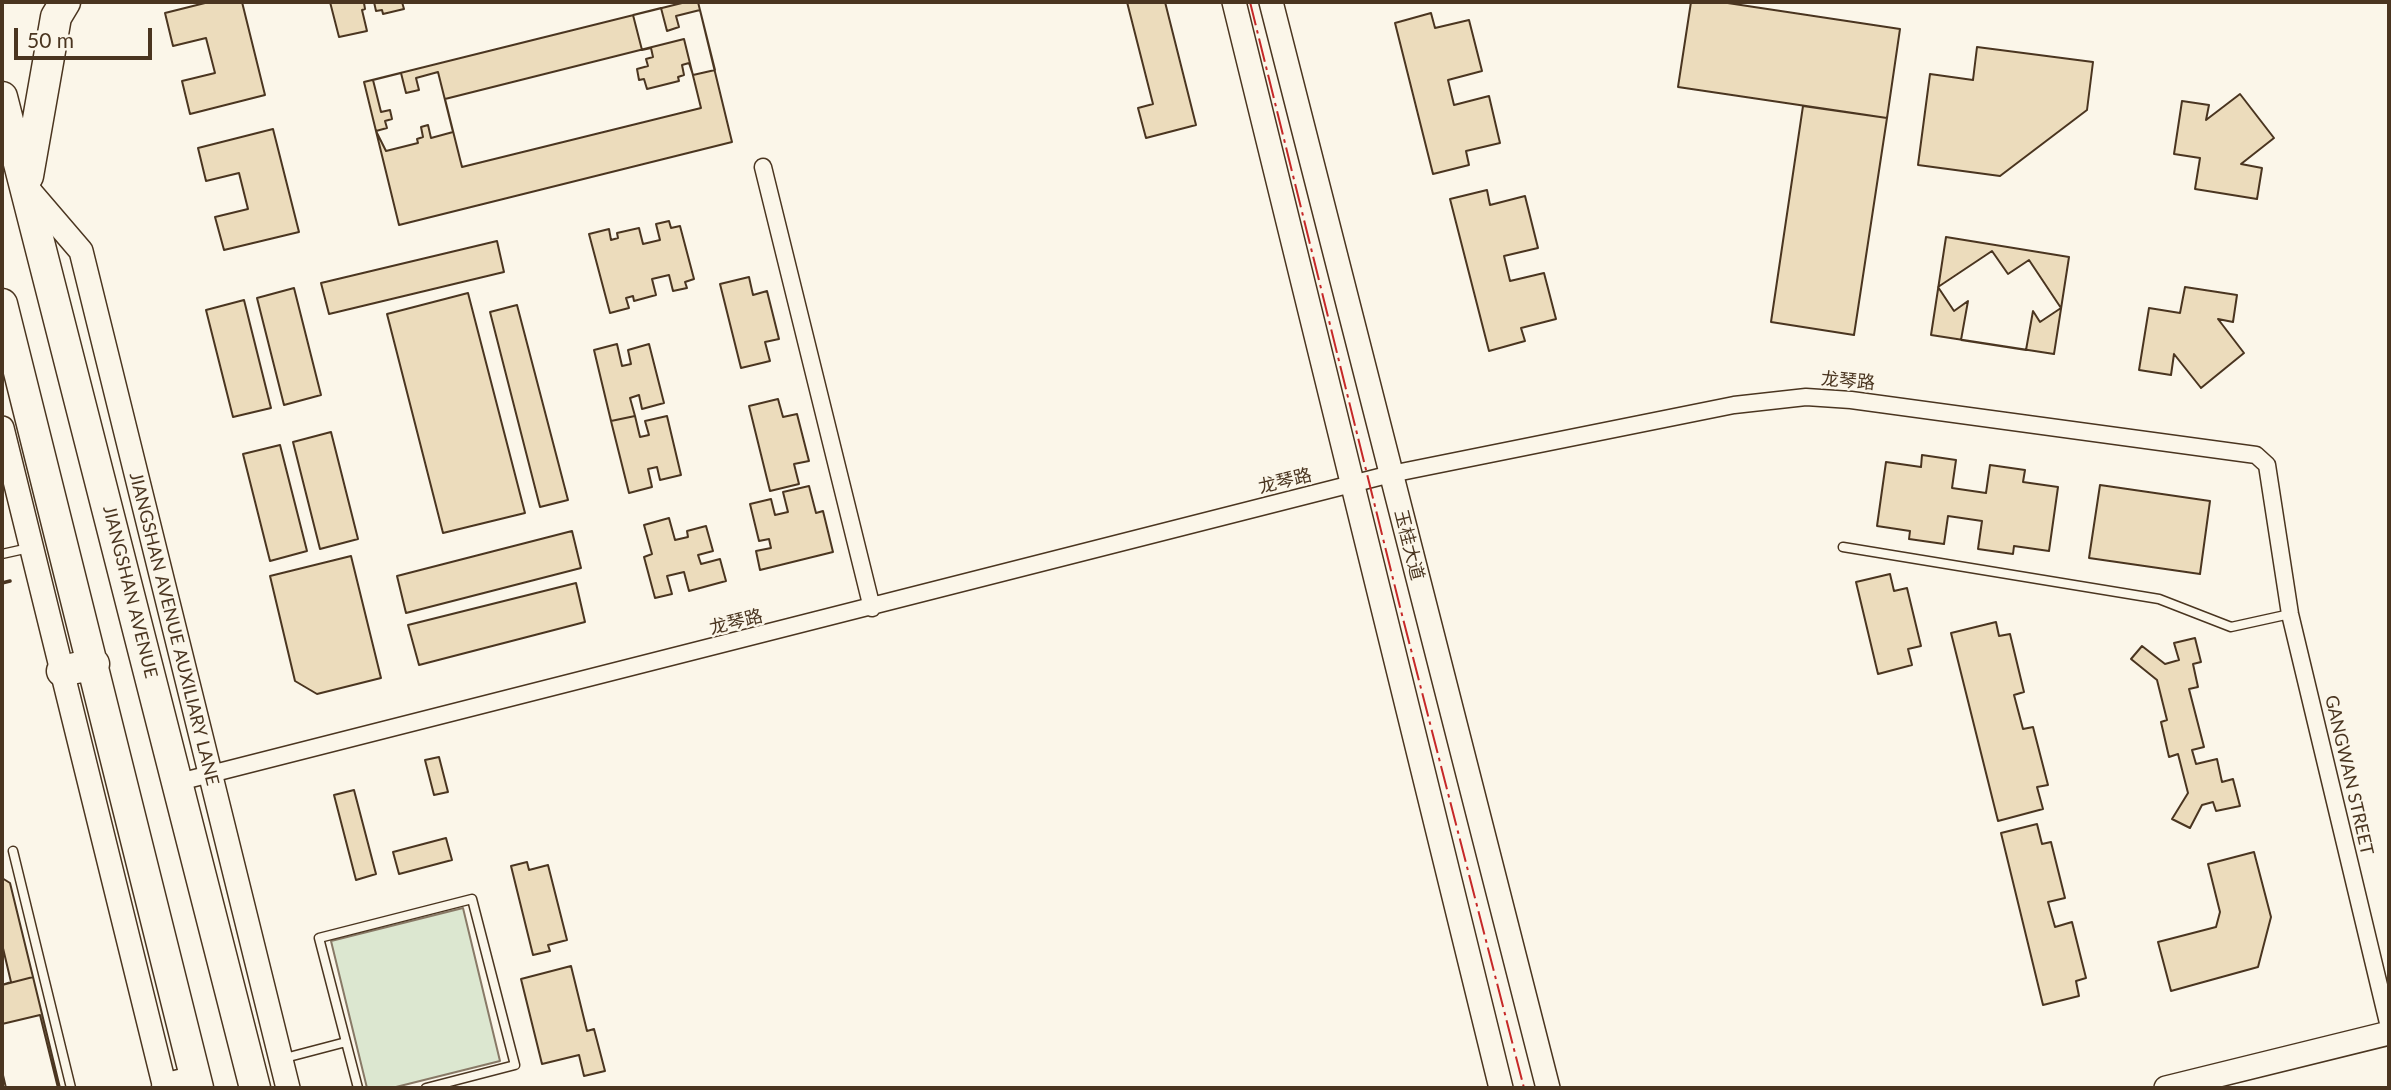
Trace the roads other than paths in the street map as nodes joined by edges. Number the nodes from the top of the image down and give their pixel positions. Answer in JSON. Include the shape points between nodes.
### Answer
{"nodes":[{"id":1,"x":65,"y":2,"type":"edge"},
{"id":2,"x":1234,"y":2,"type":"edge"},
{"id":3,"x":1271,"y":2,"type":"edge"},
{"id":4,"x":2,"y":97,"type":"edge"},
{"id":5,"x":764,"y":167,"type":"dead end"},
{"id":6,"x":26,"y":187,"type":"junction"},
{"id":7,"x":2,"y":304,"type":"edge"},
{"id":8,"x":2,"y":428,"type":"edge"},
{"id":9,"x":1391,"y":474,"type":"junction"},
{"id":10,"x":1352,"y":484,"type":"junction"},
{"id":11,"x":31,"y":547,"type":"junction"},
{"id":12,"x":1843,"y":547,"type":"dead end"},
{"id":13,"x":2,"y":554,"type":"edge"},
{"id":14,"x":872,"y":608,"type":"junction"},
{"id":15,"x":2290,"y":614,"type":"junction"},
{"id":16,"x":94,"y":664,"type":"junction"},
{"id":17,"x":62,"y":671,"type":"junction"},
{"id":18,"x":210,"y":774,"type":"junction"},
{"id":19,"x":179,"y":782,"type":"junction"},
{"id":20,"x":13,"y":851,"type":"dead end"},
{"id":21,"x":2389,"y":1027,"type":"edge"},
{"id":22,"x":2389,"y":1033,"type":"edge"},
{"id":23,"x":346,"y":1042,"type":"junction"},
{"id":24,"x":1538,"y":1051,"type":"junction"},
{"id":25,"x":280,"y":1059,"type":"junction"},
{"id":26,"x":1496,"y":1065,"type":"junction"},
{"id":27,"x":197,"y":1085,"type":"edge"},
{"id":28,"x":71,"y":1088,"type":"edge"},
{"id":29,"x":166,"y":1088,"type":"edge"},
{"id":30,"x":255,"y":1088,"type":"edge"},
{"id":31,"x":288,"y":1088,"type":"edge"},
{"id":32,"x":358,"y":1088,"type":"edge"},
{"id":33,"x":426,"y":1088,"type":"edge"},
{"id":34,"x":1492,"y":1088,"type":"edge"},
{"id":35,"x":1501,"y":1088,"type":"edge"},
{"id":36,"x":1548,"y":1088,"type":"edge"},
{"id":37,"x":1566,"y":1088,"type":"edge"},
{"id":38,"x":2166,"y":1088,"type":"edge"}],
"edges":[{"from":1,"to":6,"type":"highway","via":[[56,17]]},
{"from":2,"to":10,"type":"main road"},
{"from":3,"to":9,"type":"main road","name":"玉桂大道"},
{"from":4,"to":6,"type":"highway","name":"JIANGSHAN AVENUE"},
{"from":5,"to":14,"type":"street"},
{"from":6,"to":18,"type":"main road","name":"JIANGSHAN AVENUE AUXILIARY LANE","via":[[80,251]]},
{"from":6,"to":19,"type":"highway","name":"JIANGSHAN AVENUE"},
{"from":7,"to":16,"type":"highway"},
{"from":8,"to":11,"type":"main road"},
{"from":9,"to":10,"type":"street","name":"龙琴路"},
{"from":9,"to":15,"type":"street","name":"龙琴路","via":[[1734,405],[1806,397],[2256,455],[2267,465]]},
{"from":9,"to":24,"type":"main road","name":"玉桂大道"},
{"from":10,"to":14,"type":"street","name":"龙琴路"},
{"from":10,"to":26,"type":"main road"},
{"from":11,"to":13,"type":"lane"},
{"from":11,"to":17,"type":"main road"},
{"from":12,"to":15,"type":"lane","via":[[2159,599],[2231,627]]},
{"from":14,"to":18,"type":"street","name":"龙琴路"},
{"from":15,"to":21,"type":"street","name":"GANGWAN STREET"},
{"from":16,"to":17,"type":"highway"},
{"from":16,"to":27,"type":"highway"},
{"from":17,"to":29,"type":"main road"},
{"from":18,"to":19,"type":"street","name":"龙琴路"},
{"from":18,"to":25,"type":"main road","name":"JIANGSHAN AVENUE AUXILIARY LANE"},
{"from":19,"to":30,"type":"highway","name":"JIANGSHAN AVENUE"},
{"from":20,"to":28,"type":"lane"},
{"from":22,"to":38,"type":"main road"},
{"from":23,"to":25,"type":"lane"},
{"from":23,"to":32,"type":"lane"},
{"from":23,"to":33,"type":"lane","via":[[319,938],[472,899],[515,1065]]},
{"from":24,"to":36,"type":"main road","name":"玉桂大道"},
{"from":24,"to":37,"type":"main road"},
{"from":25,"to":31,"type":"main road","name":"JIANGSHAN AVENUE AUXILIARY LANE"},
{"from":26,"to":34,"type":"main road"},
{"from":26,"to":35,"type":"main road"},
{"from":27,"to":29,"type":"highway"}]}
